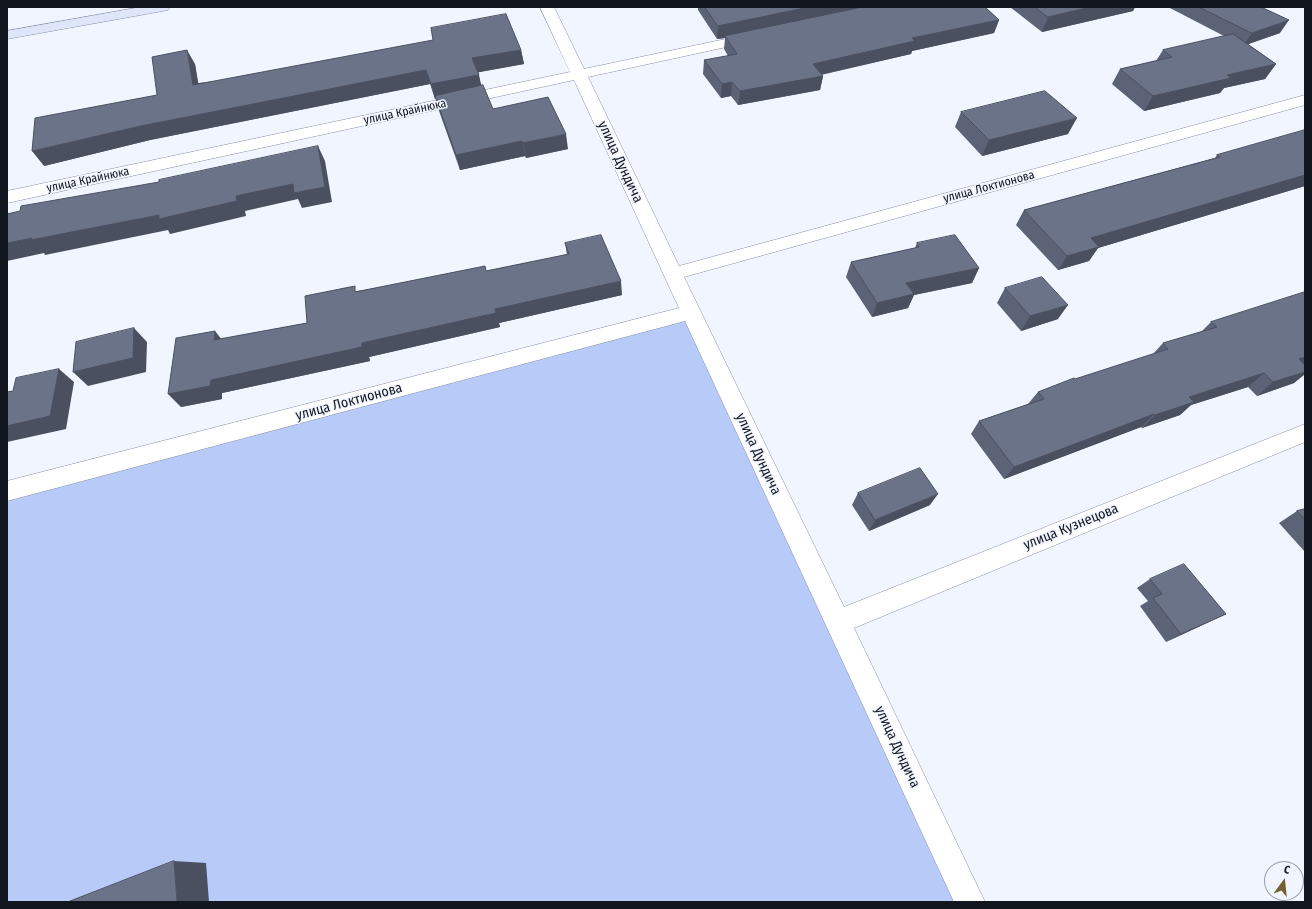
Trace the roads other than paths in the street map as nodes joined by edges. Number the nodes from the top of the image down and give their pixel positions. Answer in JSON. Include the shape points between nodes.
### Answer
{"nodes":[{"id":1,"x":163,"y":7,"type":"edge"},
{"id":2,"x":547,"y":7,"type":"edge"},
{"id":3,"x":7,"y":34,"type":"edge"},
{"id":4,"x":765,"y":35,"type":"edge"},
{"id":5,"x":579,"y":75,"type":"junction"},
{"id":6,"x":1305,"y":100,"type":"edge"},
{"id":7,"x":7,"y":197,"type":"edge"},
{"id":8,"x":673,"y":274,"type":"junction"},
{"id":9,"x":691,"y":312,"type":"junction"},
{"id":10,"x":1305,"y":433,"type":"edge"},
{"id":11,"x":7,"y":491,"type":"edge"},
{"id":12,"x":838,"y":622,"type":"junction"},
{"id":13,"x":970,"y":902,"type":"edge"}],
"edges":[{"from":1,"to":3,"type":"main road"},
{"from":2,"to":5,"type":"street","name":"улица Дундича"},
{"from":4,"to":5,"type":"street","name":"улица Крайнюка"},
{"from":5,"to":7,"type":"street","name":"улица Крайнюка"},
{"from":5,"to":8,"type":"street","name":"улица Дундича"},
{"from":6,"to":8,"type":"street","name":"улица Локтионова"},
{"from":8,"to":9,"type":"street","name":"улица Дундича"},
{"from":9,"to":11,"type":"street","name":"улица Локтионова"},
{"from":9,"to":12,"type":"street","name":"улица Дундича"},
{"from":10,"to":12,"type":"street","name":"улица Кузнецова"},
{"from":12,"to":13,"type":"street","name":"улица Дундича"}]}
